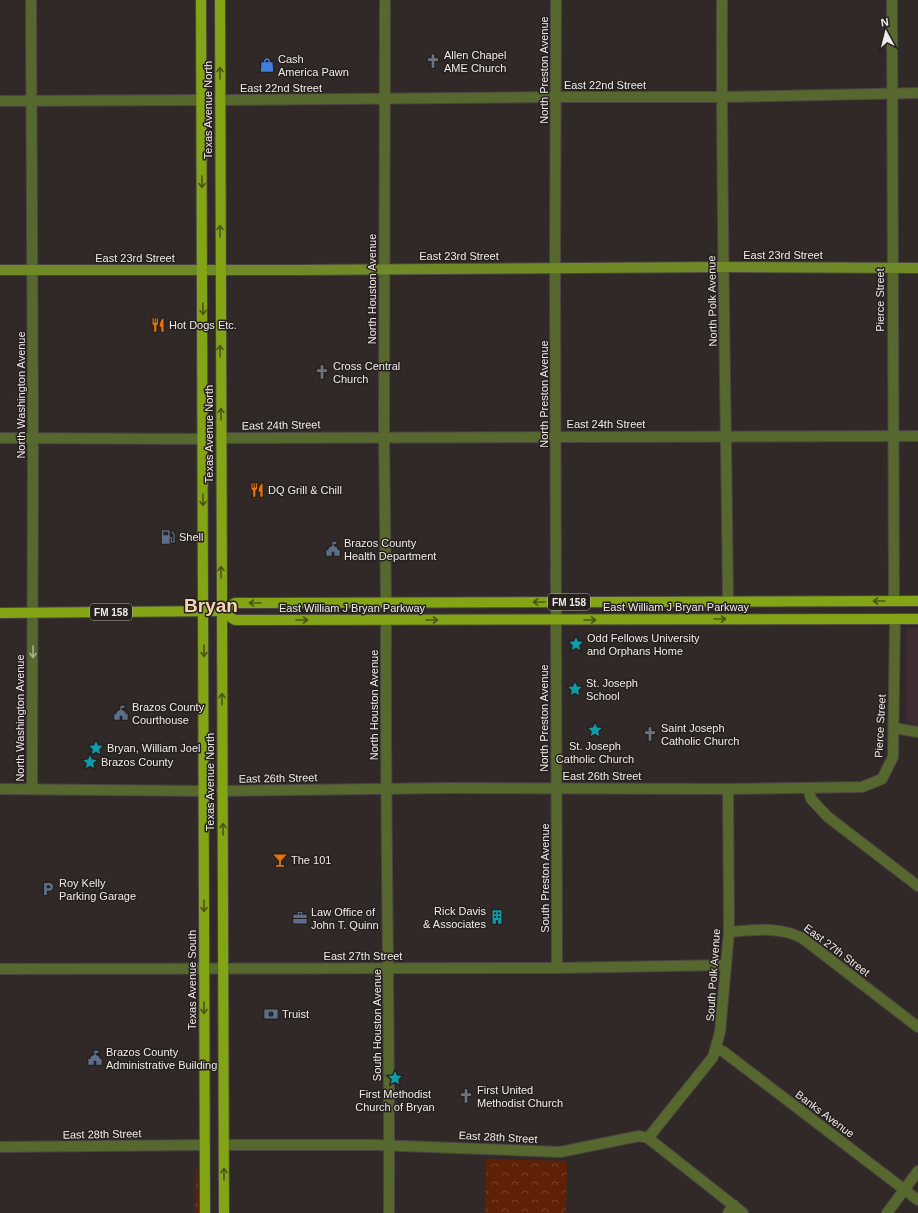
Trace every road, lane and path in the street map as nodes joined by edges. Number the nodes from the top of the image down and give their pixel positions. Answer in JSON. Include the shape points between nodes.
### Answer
{"nodes":[{"id":1,"x":31,"y":0,"type":"edge"},
{"id":2,"x":201,"y":0,"type":"edge"},
{"id":3,"x":220,"y":0,"type":"edge"},
{"id":4,"x":385,"y":0,"type":"edge"},
{"id":5,"x":556,"y":0,"type":"edge"},
{"id":6,"x":722,"y":0,"type":"edge"},
{"id":7,"x":892,"y":0,"type":"edge"},
{"id":8,"x":893,"y":93,"type":"junction"},
{"id":9,"x":918,"y":93,"type":"edge"},
{"id":10,"x":556,"y":97,"type":"junction"},
{"id":11,"x":721,"y":97,"type":"junction"},
{"id":12,"x":385,"y":99,"type":"junction"},
{"id":13,"x":202,"y":100,"type":"junction"},
{"id":14,"x":220,"y":100,"type":"junction"},
{"id":15,"x":0,"y":101,"type":"edge"},
{"id":16,"x":31,"y":101,"type":"junction"},
{"id":17,"x":722,"y":267,"type":"junction"},
{"id":18,"x":384,"y":268,"type":"junction"},
{"id":19,"x":555,"y":268,"type":"junction"},
{"id":20,"x":892,"y":268,"type":"junction"},
{"id":21,"x":918,"y":268,"type":"edge"},
{"id":22,"x":0,"y":270,"type":"edge"},
{"id":23,"x":31,"y":270,"type":"junction"},
{"id":24,"x":202,"y":270,"type":"junction"},
{"id":25,"x":220,"y":270,"type":"junction"},
{"id":26,"x":384,"y":436,"type":"junction"},
{"id":27,"x":556,"y":436,"type":"junction"},
{"id":28,"x":727,"y":436,"type":"junction"},
{"id":29,"x":893,"y":436,"type":"junction"},
{"id":30,"x":918,"y":436,"type":"edge"},
{"id":31,"x":0,"y":438,"type":"edge"},
{"id":32,"x":221,"y":438,"type":"junction"},
{"id":33,"x":33,"y":439,"type":"junction"},
{"id":34,"x":203,"y":439,"type":"junction"},
{"id":35,"x":728,"y":601,"type":"junction"},
{"id":36,"x":894,"y":601,"type":"junction"},
{"id":37,"x":918,"y":601,"type":"edge"},
{"id":38,"x":555,"y":602,"type":"junction"},
{"id":39,"x":386,"y":603,"type":"junction"},
{"id":40,"x":221,"y":611,"type":"junction"},
{"id":41,"x":204,"y":612,"type":"junction"},
{"id":42,"x":0,"y":613,"type":"edge"},
{"id":43,"x":33,"y":613,"type":"junction"},
{"id":44,"x":555,"y":619,"type":"junction"},
{"id":45,"x":895,"y":619,"type":"junction"},
{"id":46,"x":918,"y":619,"type":"edge"},
{"id":47,"x":386,"y":620,"type":"junction"},
{"id":48,"x":894,"y":728,"type":"junction"},
{"id":49,"x":918,"y":732,"type":"edge"},
{"id":50,"x":557,"y":788,"type":"junction"},
{"id":51,"x":808,"y":788,"type":"junction"},
{"id":52,"x":0,"y":789,"type":"edge"},
{"id":53,"x":32,"y":789,"type":"junction"},
{"id":54,"x":386,"y":789,"type":"junction"},
{"id":55,"x":728,"y":789,"type":"junction"},
{"id":56,"x":203,"y":791,"type":"junction"},
{"id":57,"x":222,"y":791,"type":"junction"},
{"id":58,"x":204,"y":867,"type":"joint"},
{"id":59,"x":918,"y":886,"type":"edge"},
{"id":60,"x":729,"y":932,"type":"junction"},
{"id":61,"x":726,"y":965,"type":"junction"},
{"id":62,"x":389,"y":968,"type":"junction"},
{"id":63,"x":557,"y":968,"type":"junction"},
{"id":64,"x":0,"y":969,"type":"edge"},
{"id":65,"x":204,"y":969,"type":"junction"},
{"id":66,"x":222,"y":969,"type":"junction"},
{"id":67,"x":918,"y":1027,"type":"edge"},
{"id":68,"x":716,"y":1048,"type":"junction"},
{"id":69,"x":648,"y":1138,"type":"junction"},
{"id":70,"x":204,"y":1145,"type":"junction"},
{"id":71,"x":224,"y":1145,"type":"junction"},
{"id":72,"x":389,"y":1146,"type":"junction"},
{"id":73,"x":0,"y":1147,"type":"edge"},
{"id":74,"x":918,"y":1171,"type":"edge"},
{"id":75,"x":904,"y":1190,"type":"junction"},
{"id":76,"x":918,"y":1200,"type":"edge"},
{"id":77,"x":731,"y":1209,"type":"edge"},
{"id":78,"x":205,"y":1213,"type":"edge"},
{"id":79,"x":224,"y":1213,"type":"edge"},
{"id":80,"x":389,"y":1213,"type":"edge"},
{"id":81,"x":743,"y":1213,"type":"edge"},
{"id":82,"x":887,"y":1213,"type":"edge"}],
"edges":[{"from":1,"to":16,"type":"street","name":"North Washington Avenue"},
{"from":2,"to":13,"type":"main road","name":"Texas Avenue North"},
{"from":14,"to":3,"type":"main road","name":"Texas Avenue North","one_way":true},
{"from":4,"to":12,"type":"street","name":"North Houston Avenue"},
{"from":5,"to":10,"type":"street","name":"North Preston Avenue"},
{"from":6,"to":11,"type":"street","name":"North Polk Avenue"},
{"from":7,"to":8,"type":"street","name":"Pierce Street"},
{"from":8,"to":9,"type":"street","name":"East 22nd Street"},
{"from":8,"to":11,"type":"street","name":"East 22nd Street"},
{"from":8,"to":20,"type":"street","name":"Pierce Street"},
{"from":10,"to":11,"type":"street","name":"East 22nd Street"},
{"from":10,"to":12,"type":"street","name":"East 22nd Street"},
{"from":10,"to":19,"type":"street","name":"North Preston Avenue"},
{"from":11,"to":17,"type":"street","name":"North Polk Avenue"},
{"from":12,"to":14,"type":"street","name":"East 22nd Street"},
{"from":12,"to":18,"type":"street","name":"North Houston Avenue"},
{"from":13,"to":16,"type":"street"},
{"from":13,"to":24,"type":"main road","name":"Texas Avenue North","one_way":true},
{"from":25,"to":14,"type":"main road","name":"Texas Avenue North","one_way":true},
{"from":15,"to":16,"type":"street"},
{"from":16,"to":23,"type":"street","name":"North Washington Avenue"},
{"from":17,"to":19,"type":"street","name":"East 23rd Street"},
{"from":17,"to":20,"type":"street","name":"East 23rd Street"},
{"from":17,"to":28,"type":"street","name":"North Polk Avenue"},
{"from":18,"to":19,"type":"street","name":"East 23rd Street"},
{"from":18,"to":25,"type":"street","name":"East 23rd Street"},
{"from":18,"to":26,"type":"street","name":"North Houston Avenue"},
{"from":19,"to":27,"type":"street","name":"North Preston Avenue"},
{"from":20,"to":21,"type":"street","name":"East 23rd Street"},
{"from":20,"to":29,"type":"street","name":"Pierce Street"},
{"from":22,"to":23,"type":"street","name":"East 23rd Street"},
{"from":23,"to":24,"type":"street","name":"East 23rd Street"},
{"from":23,"to":33,"type":"street","name":"North Washington Avenue"},
{"from":24,"to":25,"type":"street","name":"East 23rd Street"},
{"from":24,"to":34,"type":"main road","name":"Texas Avenue North","one_way":true},
{"from":32,"to":25,"type":"main road","name":"Texas Avenue North","one_way":true},
{"from":26,"to":27,"type":"street","name":"East 24th Street"},
{"from":26,"to":32,"type":"street","name":"East 24th Street"},
{"from":26,"to":39,"type":"street","name":"North Houston Avenue"},
{"from":27,"to":28,"type":"street","name":"East 24th Street"},
{"from":27,"to":38,"type":"street","name":"North Preston Avenue"},
{"from":28,"to":29,"type":"street","name":"East 24th Street"},
{"from":28,"to":35,"type":"street","name":"North Polk Avenue"},
{"from":29,"to":30,"type":"street","name":"East 24th Street"},
{"from":29,"to":36,"type":"street","name":"Pierce Street"},
{"from":31,"to":33,"type":"street"},
{"from":40,"to":32,"type":"main road","name":"Texas Avenue North","one_way":true},
{"from":33,"to":34,"type":"street"},
{"from":33,"to":43,"type":"street","name":"North Washington Avenue"},
{"from":34,"to":41,"type":"main road","name":"Texas Avenue North","one_way":true},
{"from":36,"to":35,"type":"main road","name":"East William J Bryan Parkway","number":"FM 158","one_way":true},
{"from":35,"to":38,"type":"main road","name":"East William J Bryan Parkway","number":"FM 158"},
{"from":36,"to":37,"type":"main road","name":"East William J Bryan Parkway","number":"FM 158"},
{"from":38,"to":39,"type":"main road","name":"East William J Bryan Parkway","number":"FM 158","one_way":true},
{"from":38,"to":44,"type":"street","name":"North Preston Avenue"},
{"from":39,"to":40,"type":"main road","name":"East William J Bryan Parkway","number":"FM 158","one_way":true,"via":[[235,603]]},
{"from":40,"to":41,"type":"main road","name":"East William J Bryan Parkway","number":"FM 158"},
{"from":40,"to":47,"type":"main road","name":"East William J Bryan Parkway","number":"FM 158","one_way":true,"via":[[235,620]]},
{"from":57,"to":40,"type":"main road","name":"Texas Avenue North","one_way":true},
{"from":41,"to":43,"type":"main road","name":"East William J Bryan Parkway","number":"FM 158"},
{"from":41,"to":56,"type":"main road","name":"Texas Avenue North","one_way":true},
{"from":42,"to":43,"type":"main road","name":"East William J Bryan Parkway","number":"FM 158"},
{"from":43,"to":53,"type":"street","name":"North Washington Avenue","one_way":true},
{"from":44,"to":45,"type":"main road","name":"East William J Bryan Parkway","number":"FM 158","one_way":true},
{"from":47,"to":44,"type":"main road","name":"East William J Bryan Parkway","number":"FM 158","one_way":true},
{"from":44,"to":50,"type":"street","name":"North Preston Avenue"},
{"from":45,"to":46,"type":"main road","name":"East William J Bryan Parkway","number":"FM 158"},
{"from":45,"to":48,"type":"street","name":"Pierce Street"},
{"from":47,"to":54,"type":"street","name":"North Houston Avenue"},
{"from":48,"to":49,"type":"street"},
{"from":48,"to":51,"type":"street","name":"Pierce Street","via":[[893,757],[882,779],[862,787]]},
{"from":50,"to":54,"type":"street","name":"East 26th Street"},
{"from":50,"to":55,"type":"street","name":"East 26th Street"},
{"from":50,"to":63,"type":"street","name":"South Preston Avenue"},
{"from":51,"to":55,"type":"street","name":"East 26th Street"},
{"from":51,"to":59,"type":"street","via":[[811,799],[828,817]]},
{"from":52,"to":53,"type":"street"},
{"from":53,"to":56,"type":"street"},
{"from":54,"to":57,"type":"street","name":"East 26th Street"},
{"from":54,"to":62,"type":"street","name":"South Houston Avenue"},
{"from":55,"to":60,"type":"street","name":"South Polk Avenue"},
{"from":56,"to":58,"type":"main road","name":"Texas Avenue North"},
{"from":66,"to":57,"type":"main road","name":"Texas Avenue North","one_way":true},
{"from":58,"to":65,"type":"main road","name":"Texas Avenue South","one_way":true},
{"from":60,"to":61,"type":"street","name":"South Polk Avenue"},
{"from":60,"to":67,"type":"street","name":"East 27th Street","via":[[777,929],[791,932]]},
{"from":61,"to":63,"type":"street","name":"East 27th Street"},
{"from":61,"to":68,"type":"street","name":"South Polk Avenue","via":[[720,1032]]},
{"from":62,"to":63,"type":"street","name":"East 27th Street"},
{"from":62,"to":66,"type":"street","name":"East 27th Street"},
{"from":62,"to":72,"type":"street","name":"South Houston Avenue"},
{"from":64,"to":65,"type":"street","name":"East 27th Street"},
{"from":65,"to":66,"type":"street","name":"East 27th Street"},
{"from":65,"to":70,"type":"main road","name":"Texas Avenue South","one_way":true},
{"from":66,"to":71,"type":"main road"},
{"from":68,"to":69,"type":"street","name":"South Polk Avenue","via":[[713,1057]]},
{"from":68,"to":75,"type":"street","name":"Banks Avenue"},
{"from":69,"to":72,"type":"street","name":"East 28th Street","via":[[628,1137],[560,1152]]},
{"from":69,"to":77,"type":"street"},
{"from":70,"to":73,"type":"street","name":"East 28th Street"},
{"from":70,"to":78,"type":"main road","name":"Texas Avenue South"},
{"from":71,"to":72,"type":"street","name":"East 28th Street"},
{"from":79,"to":71,"type":"main road","one_way":true},
{"from":72,"to":80,"type":"street","name":"South Houston Avenue"},
{"from":74,"to":75,"type":"street"},
{"from":75,"to":76,"type":"street","name":"Banks Avenue"},
{"from":75,"to":82,"type":"street"},
{"from":77,"to":81,"type":"street"}]}
